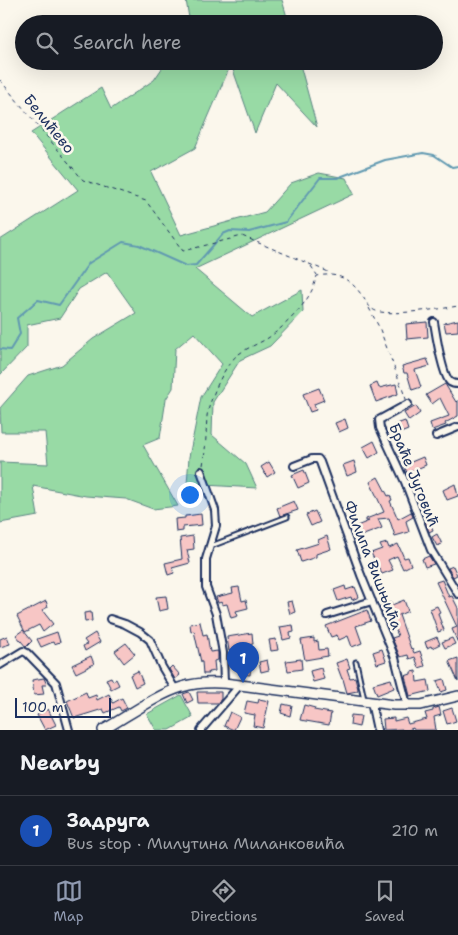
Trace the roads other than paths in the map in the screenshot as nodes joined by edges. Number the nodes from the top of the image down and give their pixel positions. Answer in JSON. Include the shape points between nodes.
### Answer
{"nodes":[{"id":1,"x":434,"y":322,"type":"dead end"},
{"id":2,"x":458,"y":384,"type":"edge"},
{"id":3,"x":408,"y":404,"type":"road end"},
{"id":4,"x":458,"y":427,"type":"edge"},
{"id":5,"x":436,"y":436,"type":"dead end"},
{"id":6,"x":294,"y":466,"type":"dead end"},
{"id":7,"x":201,"y":471,"type":"road end"},
{"id":8,"x":287,"y":517,"type":"dead end"},
{"id":9,"x":210,"y":546,"type":"junction"},
{"id":10,"x":458,"y":594,"type":"edge"},
{"id":11,"x":372,"y":601,"type":"junction"},
{"id":12,"x":327,"y":615,"type":"dead end"},
{"id":13,"x":110,"y":619,"type":"dead end"},
{"id":14,"x":356,"y":662,"type":"dead end"},
{"id":15,"x":0,"y":665,"type":"edge"},
{"id":16,"x":224,"y":683,"type":"junction"},
{"id":17,"x":240,"y":684,"type":"junction"},
{"id":18,"x":175,"y":689,"type":"junction"},
{"id":19,"x":458,"y":696,"type":"edge"},
{"id":20,"x":368,"y":702,"type":"junction"},
{"id":21,"x":407,"y":705,"type":"junction"},
{"id":22,"x":69,"y":730,"type":"edge"},
{"id":23,"x":103,"y":730,"type":"edge"},
{"id":24,"x":201,"y":730,"type":"edge"},
{"id":25,"x":377,"y":730,"type":"edge"}],
"edges":[{"from":1,"to":2,"type":"street","via":[[448,378]]},
{"from":3,"to":10,"type":"street","name":"Браће Југовић","via":[[379,420],[380,428],[431,550]]},
{"from":4,"to":5,"type":"street"},
{"from":6,"to":11,"type":"street","name":"Филипа Вишњића","via":[[312,459],[320,462]]},
{"from":7,"to":9,"type":"street","via":[[215,510],[216,526]]},
{"from":8,"to":9,"type":"lane"},
{"from":9,"to":16,"type":"street","via":[[206,559],[206,587],[216,614]]},
{"from":11,"to":12,"type":"street"},
{"from":11,"to":21,"type":"street","name":"Филипа Вишњића","via":[[395,658]]},
{"from":13,"to":18,"type":"street","via":[[125,624],[150,640]]},
{"from":14,"to":20,"type":"lane"},
{"from":15,"to":22,"type":"street","via":[[23,651],[27,653],[56,682]]},
{"from":16,"to":17,"type":"street"},
{"from":16,"to":18,"type":"street","via":[[199,683]]},
{"from":17,"to":20,"type":"street"},
{"from":17,"to":24,"type":"street"},
{"from":18,"to":23,"type":"street"},
{"from":19,"to":21,"type":"street"},
{"from":20,"to":21,"type":"street"},
{"from":20,"to":25,"type":"street"}]}
